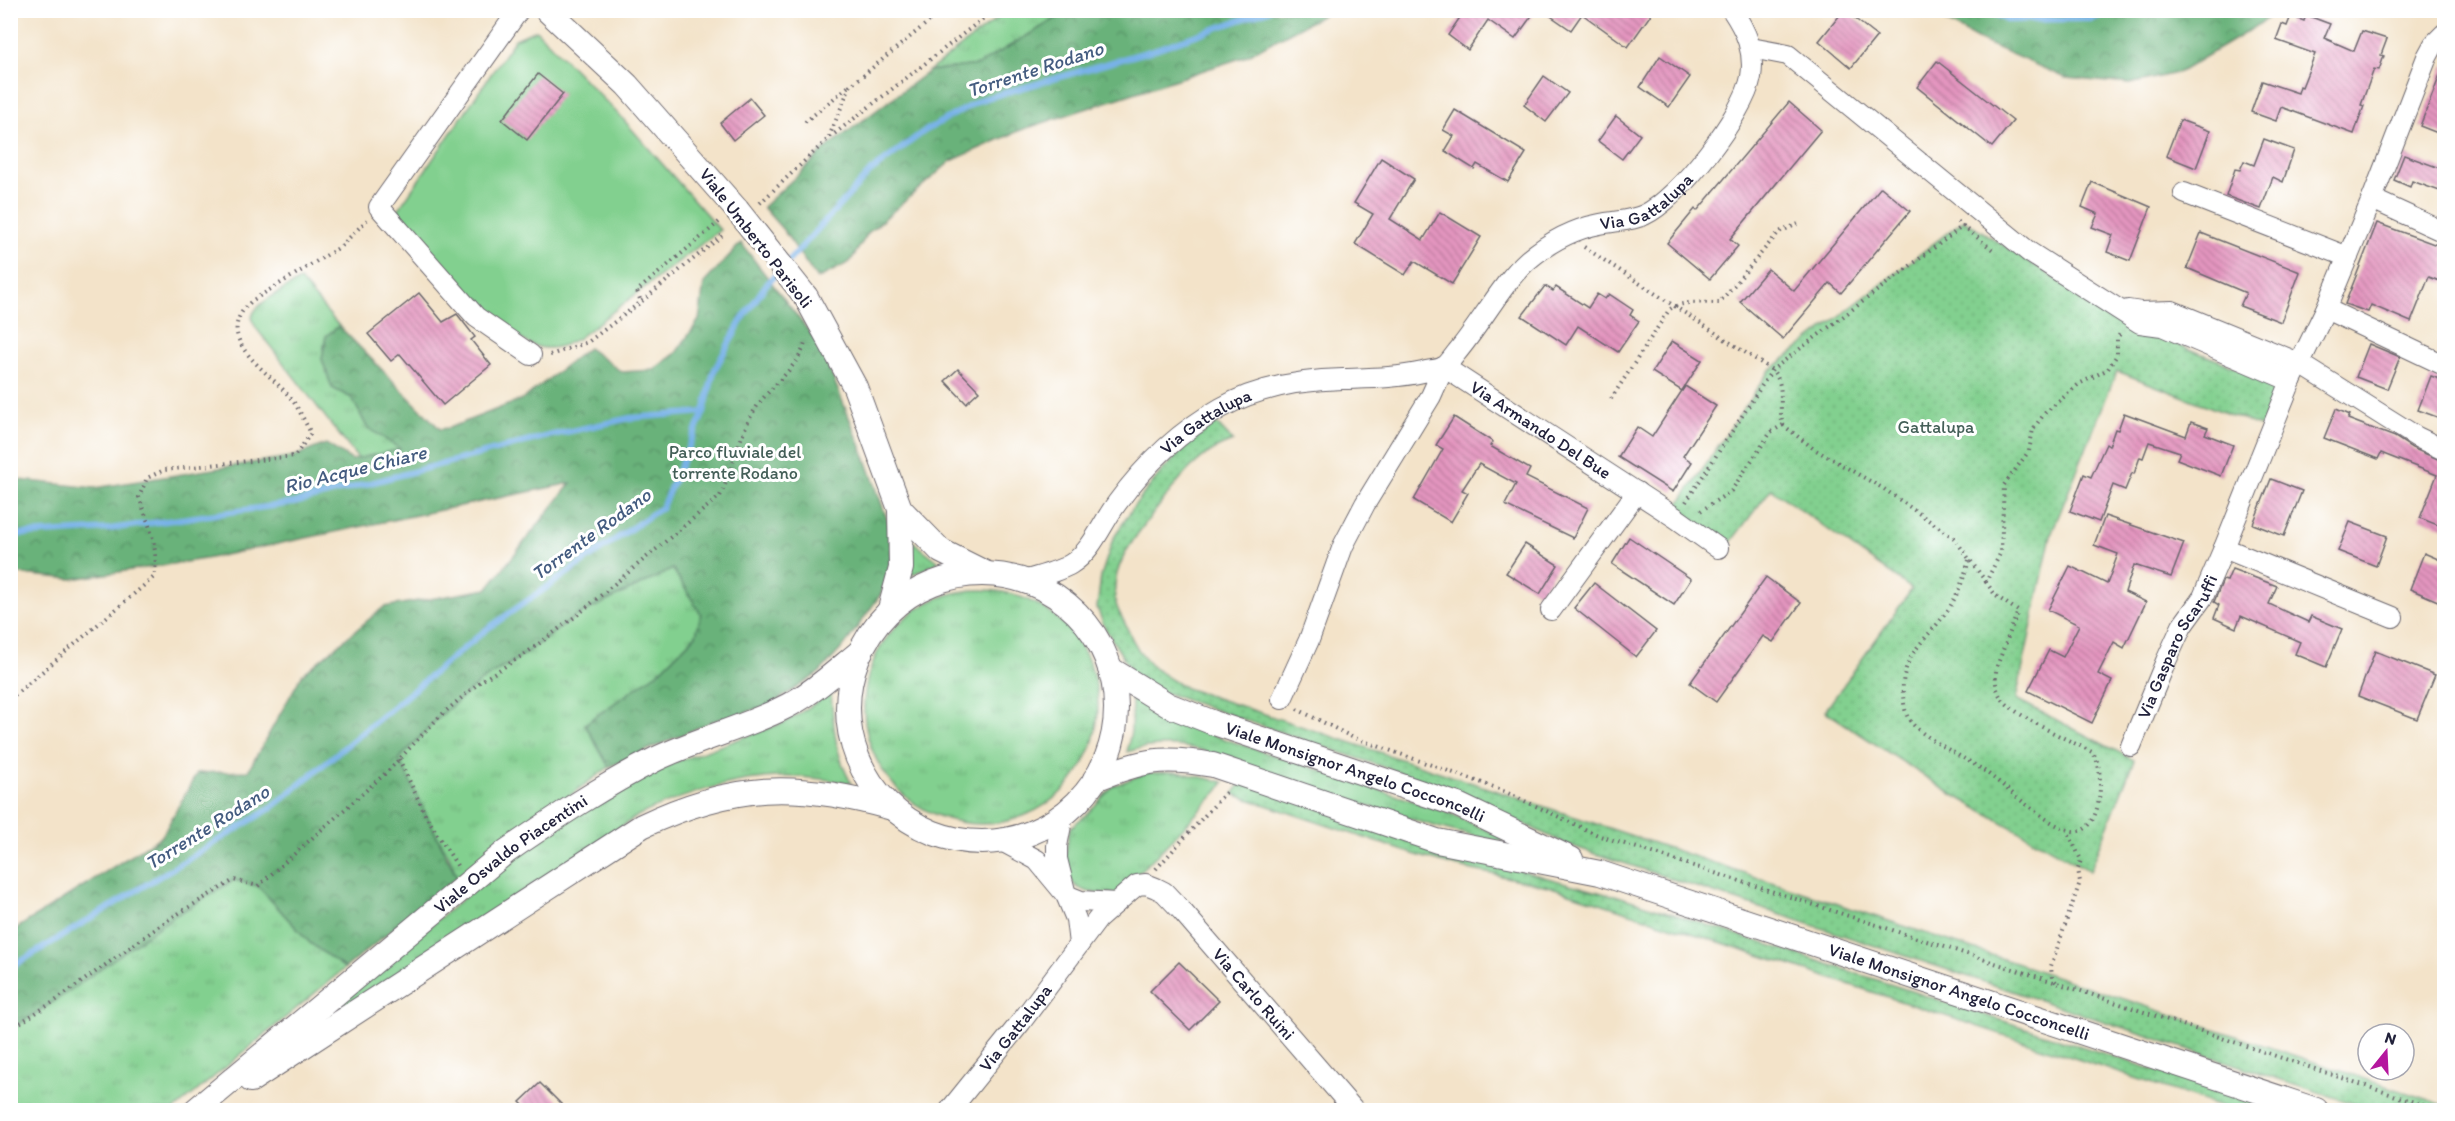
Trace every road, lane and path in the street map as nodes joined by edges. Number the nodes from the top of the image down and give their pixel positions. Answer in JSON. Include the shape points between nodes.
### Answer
{"nodes":[{"id":1,"x":519,"y":10,"type":"edge"},
{"id":2,"x":547,"y":10,"type":"edge"},
{"id":3,"x":943,"y":10,"type":"edge"},
{"id":4,"x":993,"y":10,"type":"edge"},
{"id":5,"x":1732,"y":10,"type":"edge"},
{"id":6,"x":2445,"y":34,"type":"edge"},
{"id":7,"x":1751,"y":48,"type":"junction"},
{"id":8,"x":850,"y":86,"type":"junction"},
{"id":9,"x":805,"y":122,"type":"dead end"},
{"id":10,"x":829,"y":138,"type":"junction"},
{"id":11,"x":2184,"y":193,"type":"dead end"},
{"id":12,"x":2372,"y":200,"type":"junction"},
{"id":13,"x":760,"y":202,"type":"dead end"},
{"id":14,"x":379,"y":207,"type":"junction"},
{"id":15,"x":729,"y":215,"type":"junction"},
{"id":16,"x":1954,"y":219,"type":"dead end"},
{"id":17,"x":1798,"y":224,"type":"dead end"},
{"id":18,"x":2445,"y":232,"type":"edge"},
{"id":19,"x":725,"y":233,"type":"dead end"},
{"id":20,"x":1582,"y":245,"type":"dead end"},
{"id":21,"x":2348,"y":257,"type":"junction"},
{"id":22,"x":641,"y":302,"type":"junction"},
{"id":23,"x":1674,"y":306,"type":"junction"},
{"id":24,"x":2120,"y":308,"type":"junction"},
{"id":25,"x":2326,"y":309,"type":"junction"},
{"id":26,"x":2140,"y":323,"type":"junction"},
{"id":27,"x":803,"y":337,"type":"dead end"},
{"id":28,"x":531,"y":356,"type":"joint"},
{"id":29,"x":2300,"y":363,"type":"junction"},
{"id":30,"x":2445,"y":364,"type":"edge"},
{"id":31,"x":1444,"y":367,"type":"junction"},
{"id":32,"x":1772,"y":370,"type":"junction"},
{"id":33,"x":2291,"y":381,"type":"junction"},
{"id":34,"x":1611,"y":399,"type":"dead end"},
{"id":35,"x":1783,"y":425,"type":"junction"},
{"id":36,"x":2445,"y":450,"type":"edge"},
{"id":37,"x":1637,"y":492,"type":"junction"},
{"id":38,"x":900,"y":509,"type":"junction"},
{"id":39,"x":1680,"y":521,"type":"junction"},
{"id":40,"x":1718,"y":548,"type":"dead end"},
{"id":41,"x":2224,"y":548,"type":"junction"},
{"id":42,"x":1969,"y":560,"type":"junction"},
{"id":43,"x":987,"y":574,"type":"junction"},
{"id":44,"x":1024,"y":581,"type":"junction"},
{"id":45,"x":1986,"y":582,"type":"junction"},
{"id":46,"x":890,"y":609,"type":"junction"},
{"id":47,"x":1551,"y":610,"type":"dead end"},
{"id":48,"x":2393,"y":617,"type":"dead end"},
{"id":49,"x":861,"y":651,"type":"junction"},
{"id":50,"x":1110,"y":669,"type":"junction"},
{"id":51,"x":10,"y":699,"type":"edge"},
{"id":52,"x":1282,"y":699,"type":"joint"},
{"id":53,"x":2132,"y":746,"type":"dead end"},
{"id":54,"x":399,"y":759,"type":"junction"},
{"id":55,"x":1095,"y":779,"type":"junction"},
{"id":56,"x":1229,"y":788,"type":"dead end"},
{"id":57,"x":892,"y":808,"type":"junction"},
{"id":58,"x":1063,"y":815,"type":"junction"},
{"id":59,"x":2067,"y":830,"type":"junction"},
{"id":60,"x":1000,"y":840,"type":"junction"},
{"id":61,"x":1600,"y":873,"type":"junction"},
{"id":62,"x":469,"y":882,"type":"junction"},
{"id":63,"x":1146,"y":884,"type":"junction"},
{"id":64,"x":1066,"y":895,"type":"junction"},
{"id":65,"x":1116,"y":903,"type":"junction"},
{"id":66,"x":1079,"y":944,"type":"junction"},
{"id":67,"x":2057,"y":983,"type":"junction"},
{"id":68,"x":10,"y":1029,"type":"edge"},
{"id":69,"x":196,"y":1110,"type":"edge"},
{"id":70,"x":204,"y":1110,"type":"edge"},
{"id":71,"x":950,"y":1110,"type":"edge"},
{"id":72,"x":1354,"y":1110,"type":"edge"},
{"id":73,"x":2316,"y":1110,"type":"edge"},
{"id":74,"x":2438,"y":1110,"type":"edge"}],
"edges":[{"from":1,"to":14,"type":"street"},
{"from":2,"to":15,"type":"main road","name":"Viale Umberto Parisoli","via":[[634,93]]},
{"from":3,"to":8,"type":"path"},
{"from":4,"to":10,"type":"path"},
{"from":5,"to":7,"type":"street","name":"Via Gattalupa"},
{"from":6,"to":12,"type":"street","name":"Via Gasparo Scaruffi","via":[[2427,57]]},
{"from":7,"to":24,"type":"street","via":[[1788,56],[1801,64],[2029,252]]},
{"from":7,"to":31,"type":"street","name":"Via Gattalupa","via":[[1751,78],[1743,99],[1712,148],[1670,196],[1642,216],[1579,230],[1540,252],[1514,275]]},
{"from":8,"to":9,"type":"path"},
{"from":8,"to":10,"type":"path"},
{"from":10,"to":13,"type":"path"},
{"from":11,"to":21,"type":"street"},
{"from":12,"to":18,"type":"street"},
{"from":12,"to":21,"type":"street","name":"Via Gasparo Scaruffi"},
{"from":14,"to":28,"type":"street","via":[[476,317]]},
{"from":14,"to":51,"type":"path","via":[[340,247],[253,300],[237,321],[241,346],[292,400],[311,433],[305,444],[295,456],[164,470],[147,478],[139,497],[152,536],[157,563],[154,577]]},
{"from":15,"to":22,"type":"path","via":[[637,291]]},
{"from":15,"to":38,"type":"main road","name":"Viale Umberto Parisoli","bridge":true,"via":[[806,297],[855,387]]},
{"from":16,"to":32,"type":"path","via":[[1963,226]]},
{"from":17,"to":23,"type":"path","via":[[1779,232],[1719,303]]},
{"from":19,"to":22,"type":"path"},
{"from":20,"to":23,"type":"path"},
{"from":21,"to":25,"type":"street","name":"Via Gasparo Scaruffi"},
{"from":22,"to":28,"type":"path","via":[[588,342],[548,356]]},
{"from":23,"to":32,"type":"path"},
{"from":23,"to":34,"type":"path"},
{"from":24,"to":26,"type":"street"},
{"from":24,"to":29,"type":"street","via":[[2172,311]]},
{"from":25,"to":29,"type":"street","name":"Via Gasparo Scaruffi"},
{"from":25,"to":30,"type":"street"},
{"from":26,"to":33,"type":"street","via":[[2162,326]]},
{"from":26,"to":45,"type":"path","via":[[2124,327],[2117,339],[2117,356],[2108,369],[2079,384],[2045,413],[2033,429],[2029,451],[2004,485],[2001,552]]},
{"from":27,"to":54,"type":"path","via":[[805,345],[747,422],[720,496],[576,616],[481,681]]},
{"from":29,"to":33,"type":"street","name":"Via Gasparo Scaruffi"},
{"from":29,"to":36,"type":"street","via":[[2417,437]]},
{"from":31,"to":37,"type":"street","name":"Via Armando Del Bue"},
{"from":31,"to":44,"type":"street","name":"Via Gattalupa","via":[[1389,378],[1299,382],[1244,396],[1169,445],[1115,505],[1081,556],[1060,569]]},
{"from":31,"to":52,"type":"street","name":"Via Gattalupa","via":[[1431,396],[1346,539],[1309,640]]},
{"from":32,"to":35,"type":"path","via":[[1781,386]]},
{"from":32,"to":39,"type":"path"},
{"from":33,"to":41,"type":"street","name":"Via Gasparo Scaruffi"},
{"from":35,"to":39,"type":"path","via":[[1771,432],[1731,491]]},
{"from":35,"to":42,"type":"path","via":[[1954,538]]},
{"from":37,"to":39,"type":"street","name":"Via Armando Del Bue"},
{"from":37,"to":47,"type":"street"},
{"from":38,"to":43,"type":"main road","name":"Viale Umberto Parisoli","via":[[941,551]]},
{"from":38,"to":46,"type":"main road","name":"Viale Umberto Parisoli","via":[[901,568]]},
{"from":39,"to":40,"type":"street","name":"Via Armando Del Bue"},
{"from":41,"to":48,"type":"street"},
{"from":41,"to":53,"type":"street","name":"Via Gasparo Scaruffi","via":[[2203,597],[2182,626]]},
{"from":42,"to":45,"type":"path"},
{"from":42,"to":59,"type":"path","via":[[1964,580],[1947,612],[1908,661],[1903,694],[1908,717],[1925,734]]},
{"from":43,"to":44,"type":"main road"},
{"from":43,"to":46,"type":"main road","via":[[945,579]]},
{"from":44,"to":50,"type":"main road","via":[[1062,600],[1085,624]]},
{"from":45,"to":59,"type":"path","via":[[1996,597],[2018,611],[1996,675],[1998,693],[2011,709],[2097,757],[2097,810],[2086,829]]},
{"from":46,"to":49,"type":"main road"},
{"from":49,"to":57,"type":"main road","via":[[849,694],[850,731],[870,782]]},
{"from":49,"to":62,"type":"main road","name":"Viale Osvaldo Piacentini","via":[[808,694],[781,710],[655,760],[561,814]]},
{"from":50,"to":55,"type":"main road","via":[[1115,726]]},
{"from":50,"to":61,"type":"main road","name":"Viale Monsignor Angelo Cocconcelli","via":[[1168,705],[1458,805]]},
{"from":52,"to":67,"type":"path","via":[[1328,727],[1499,789],[1600,836]]},
{"from":54,"to":62,"type":"path","via":[[426,816]]},
{"from":54,"to":68,"type":"path","via":[[258,886],[234,880],[171,918]]},
{"from":55,"to":58,"type":"main road"},
{"from":55,"to":61,"type":"main road","name":"Viale Monsignor Angelo Cocconcelli","via":[[1152,760],[1183,759],[1213,765],[1437,841]]},
{"from":56,"to":63,"type":"path"},
{"from":57,"to":60,"type":"main road","via":[[928,830],[951,838]]},
{"from":57,"to":70,"type":"main road","via":[[850,796],[799,789],[737,794],[675,811],[642,826]]},
{"from":58,"to":60,"type":"main road","via":[[1043,827]]},
{"from":58,"to":64,"type":"street","via":[[1057,858]]},
{"from":59,"to":67,"type":"path","via":[[2081,860],[2080,882],[2051,966],[2052,978]]},
{"from":60,"to":64,"type":"street","via":[[1037,860]]},
{"from":61,"to":73,"type":"main road","name":"Viale Monsignor Angelo Cocconcelli"},
{"from":62,"to":69,"type":"main road","name":"Viale Osvaldo Piacentini"},
{"from":63,"to":65,"type":"street","name":"Via Gattalupa","via":[[1137,885]]},
{"from":63,"to":72,"type":"street","name":"Via Carlo Ruini","via":[[1164,892],[1182,911]]},
{"from":64,"to":65,"type":"street","via":[[1089,902]]},
{"from":64,"to":66,"type":"street","via":[[1076,919]]},
{"from":65,"to":66,"type":"street","name":"Via Gattalupa"},
{"from":66,"to":71,"type":"street","name":"Via Gattalupa"},
{"from":67,"to":74,"type":"path"}]}
